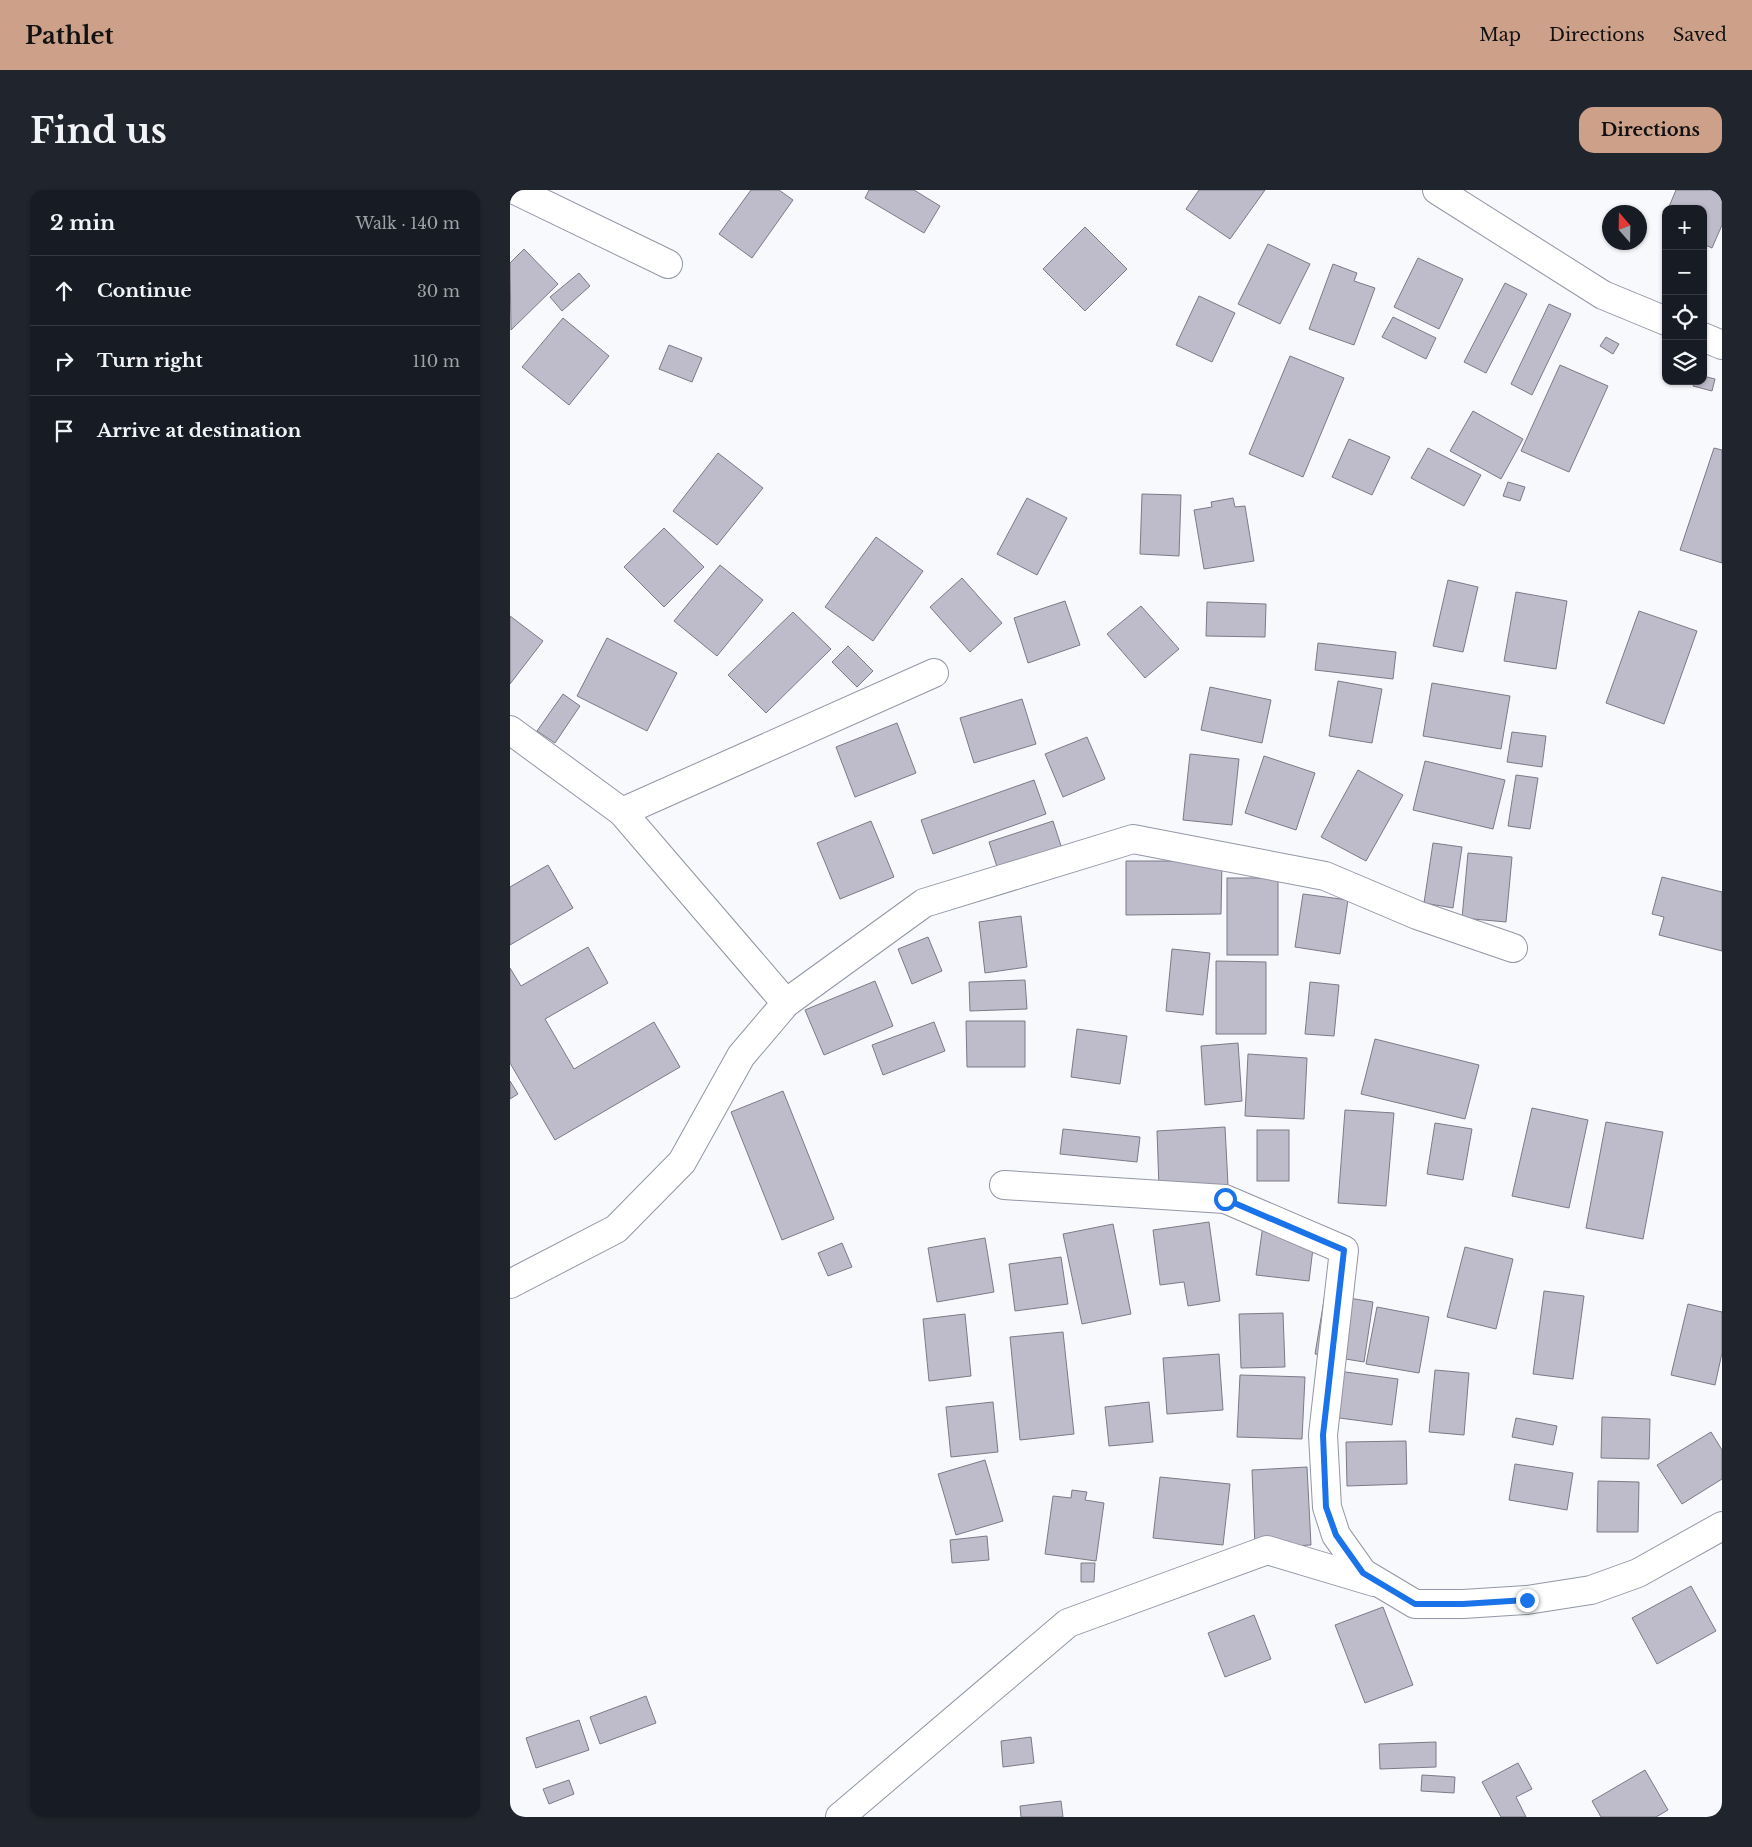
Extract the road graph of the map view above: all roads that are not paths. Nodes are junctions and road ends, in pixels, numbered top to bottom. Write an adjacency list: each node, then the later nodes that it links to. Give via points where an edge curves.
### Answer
1 (515, 190): 3 (street)
2 (1437, 190): 4 (street, via 1603,295)
3 (668, 264)
4 (1662, 319)
5 (1707, 339): 6 (street)
6 (1722, 345)
7 (934, 673): 9 (street)
8 (510, 730): 9 (street)
9 (622, 812): 11 (street)
10 (1513, 948): 11 (street, via 1417,915 1325,876 1133,839 924,903)
11 (786, 1003): 13 (street, via 741,1056 682,1162 616,1229)
12 (1004, 1185): 15 (street, via 1225,1199 1344,1250 1323,1435 1326,1507 1336,1535 1363,1573)
13 (510, 1284)
14 (1722, 1526): 15 (street, via 1638,1572 1591,1590 1527,1600 1415,1604)
15 (1380, 1584): 16 (street, via 1267,1550 1068,1623)
16 (840, 1817)

